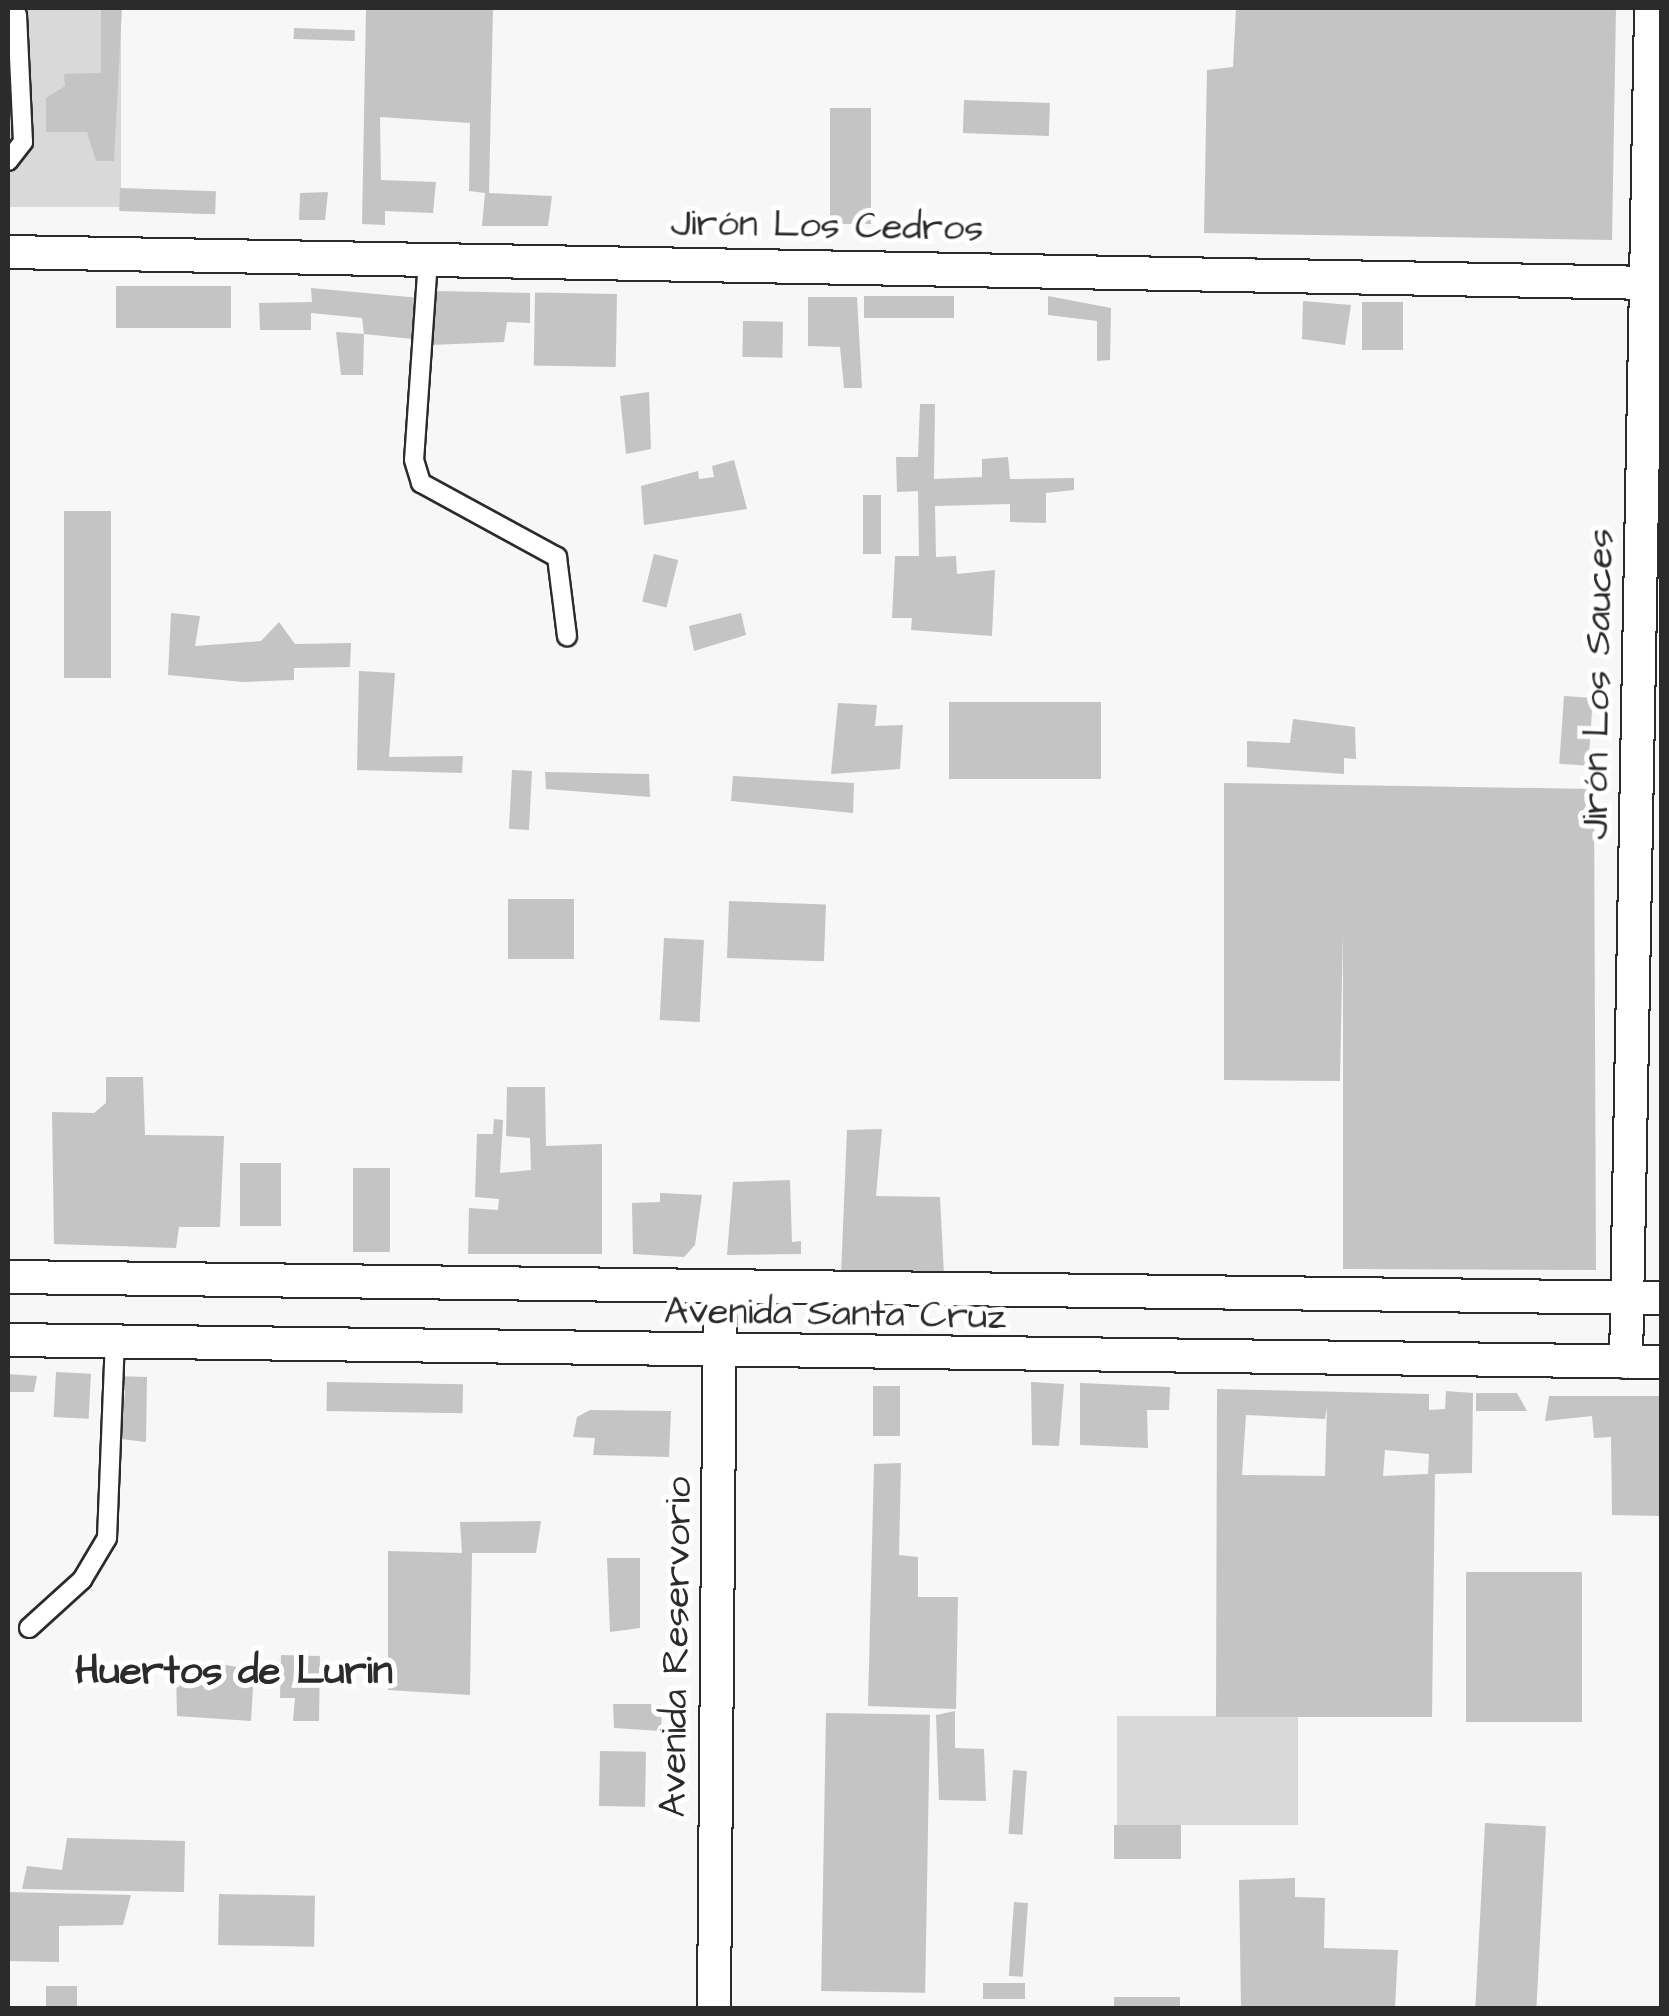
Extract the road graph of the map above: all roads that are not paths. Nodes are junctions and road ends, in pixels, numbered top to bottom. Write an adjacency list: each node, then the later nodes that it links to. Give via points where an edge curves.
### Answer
1 (8, 8): 3 (lane, via 17,15 23,142)
2 (1651, 8): 6 (street, Jirón Los Sauces)
3 (8, 161)
4 (8, 252): 5 (street, Jirón Los Cedros)
5 (428, 260): 6 (street, Jirón Los Cedros); 7 (lane, via 414,460 421,484 558,556)
6 (1646, 283): 10 (street, Jirón Los Sauces)
7 (567, 636)
8 (8, 1277): 9 (street, Avenida Santa Cruz)
9 (720, 1286): 10 (street, Avenida Santa Cruz); 14 (street, Avenida Reservorio)
10 (1628, 1297): 11 (street, Avenida Santa Cruz); 15 (street, Jirón Los Sauces)
11 (1662, 1298)
12 (8, 1340): 13 (street, Avenida Santa Cruz)
13 (115, 1342): 14 (street, Avenida Santa Cruz); 17 (lane, via 107,1538 82,1580)
14 (720, 1355): 15 (street, Avenida Santa Cruz); 18 (street, Avenida Reservorio)
15 (1626, 1362): 16 (street, Avenida Santa Cruz)
16 (1662, 1362)
17 (29, 1628)
18 (714, 2008)

